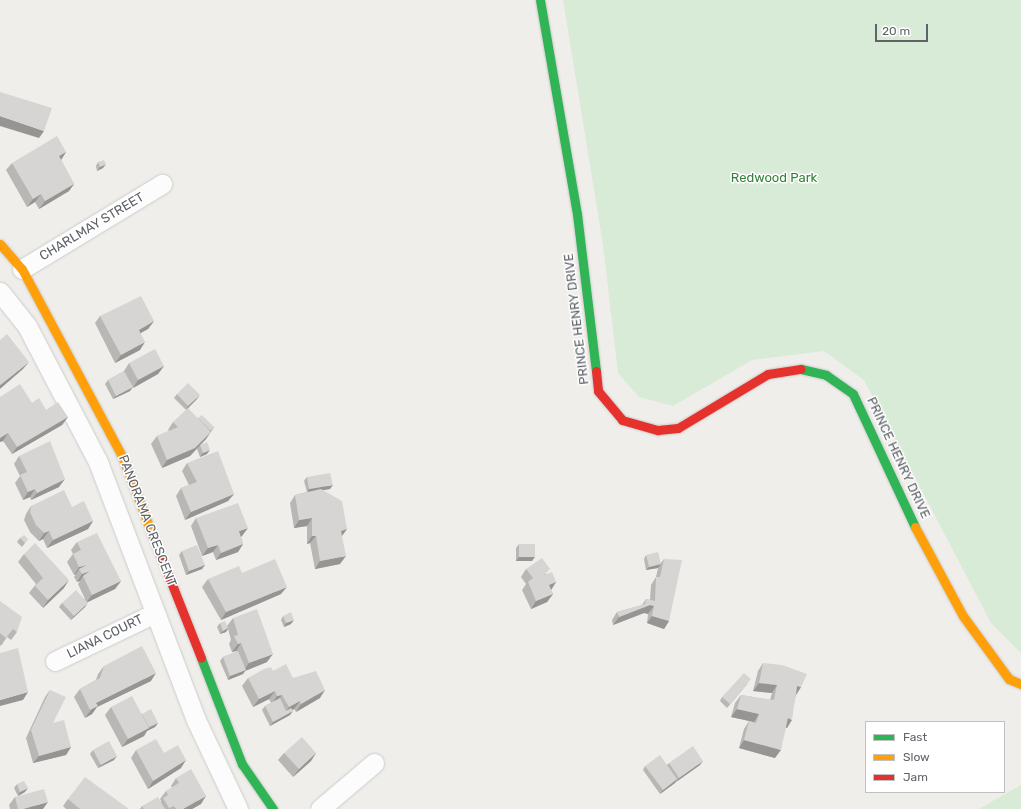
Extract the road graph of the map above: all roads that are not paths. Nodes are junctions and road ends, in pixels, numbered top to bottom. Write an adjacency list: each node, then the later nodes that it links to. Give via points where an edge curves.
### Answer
1 (540, 0): 8 (street, PRINCE HENRY DRIVE, via 577,214 598,390 622,420 658,430 678,428 768,374 797,368 826,375 853,394 916,528 962,616 1008,679)
2 (162, 184): 4 (street, CHARLMAY STREET)
3 (0, 244): 4 (street, PANORAMA CRESCENT)
4 (22, 269): 11 (street, PANORAMA CRESCENT, via 122,456 242,764)
5 (0, 292): 6 (street, PANORAMA CRESCENT, via 27,326 98,462)
6 (155, 613): 7 (street, LIANA COURT); 10 (street, PANORAMA CRESCENT, via 196,720)
7 (55, 661)
8 (1021, 684)
9 (374, 763): 12 (street)
10 (238, 809)
11 (273, 809)
12 (320, 809)

